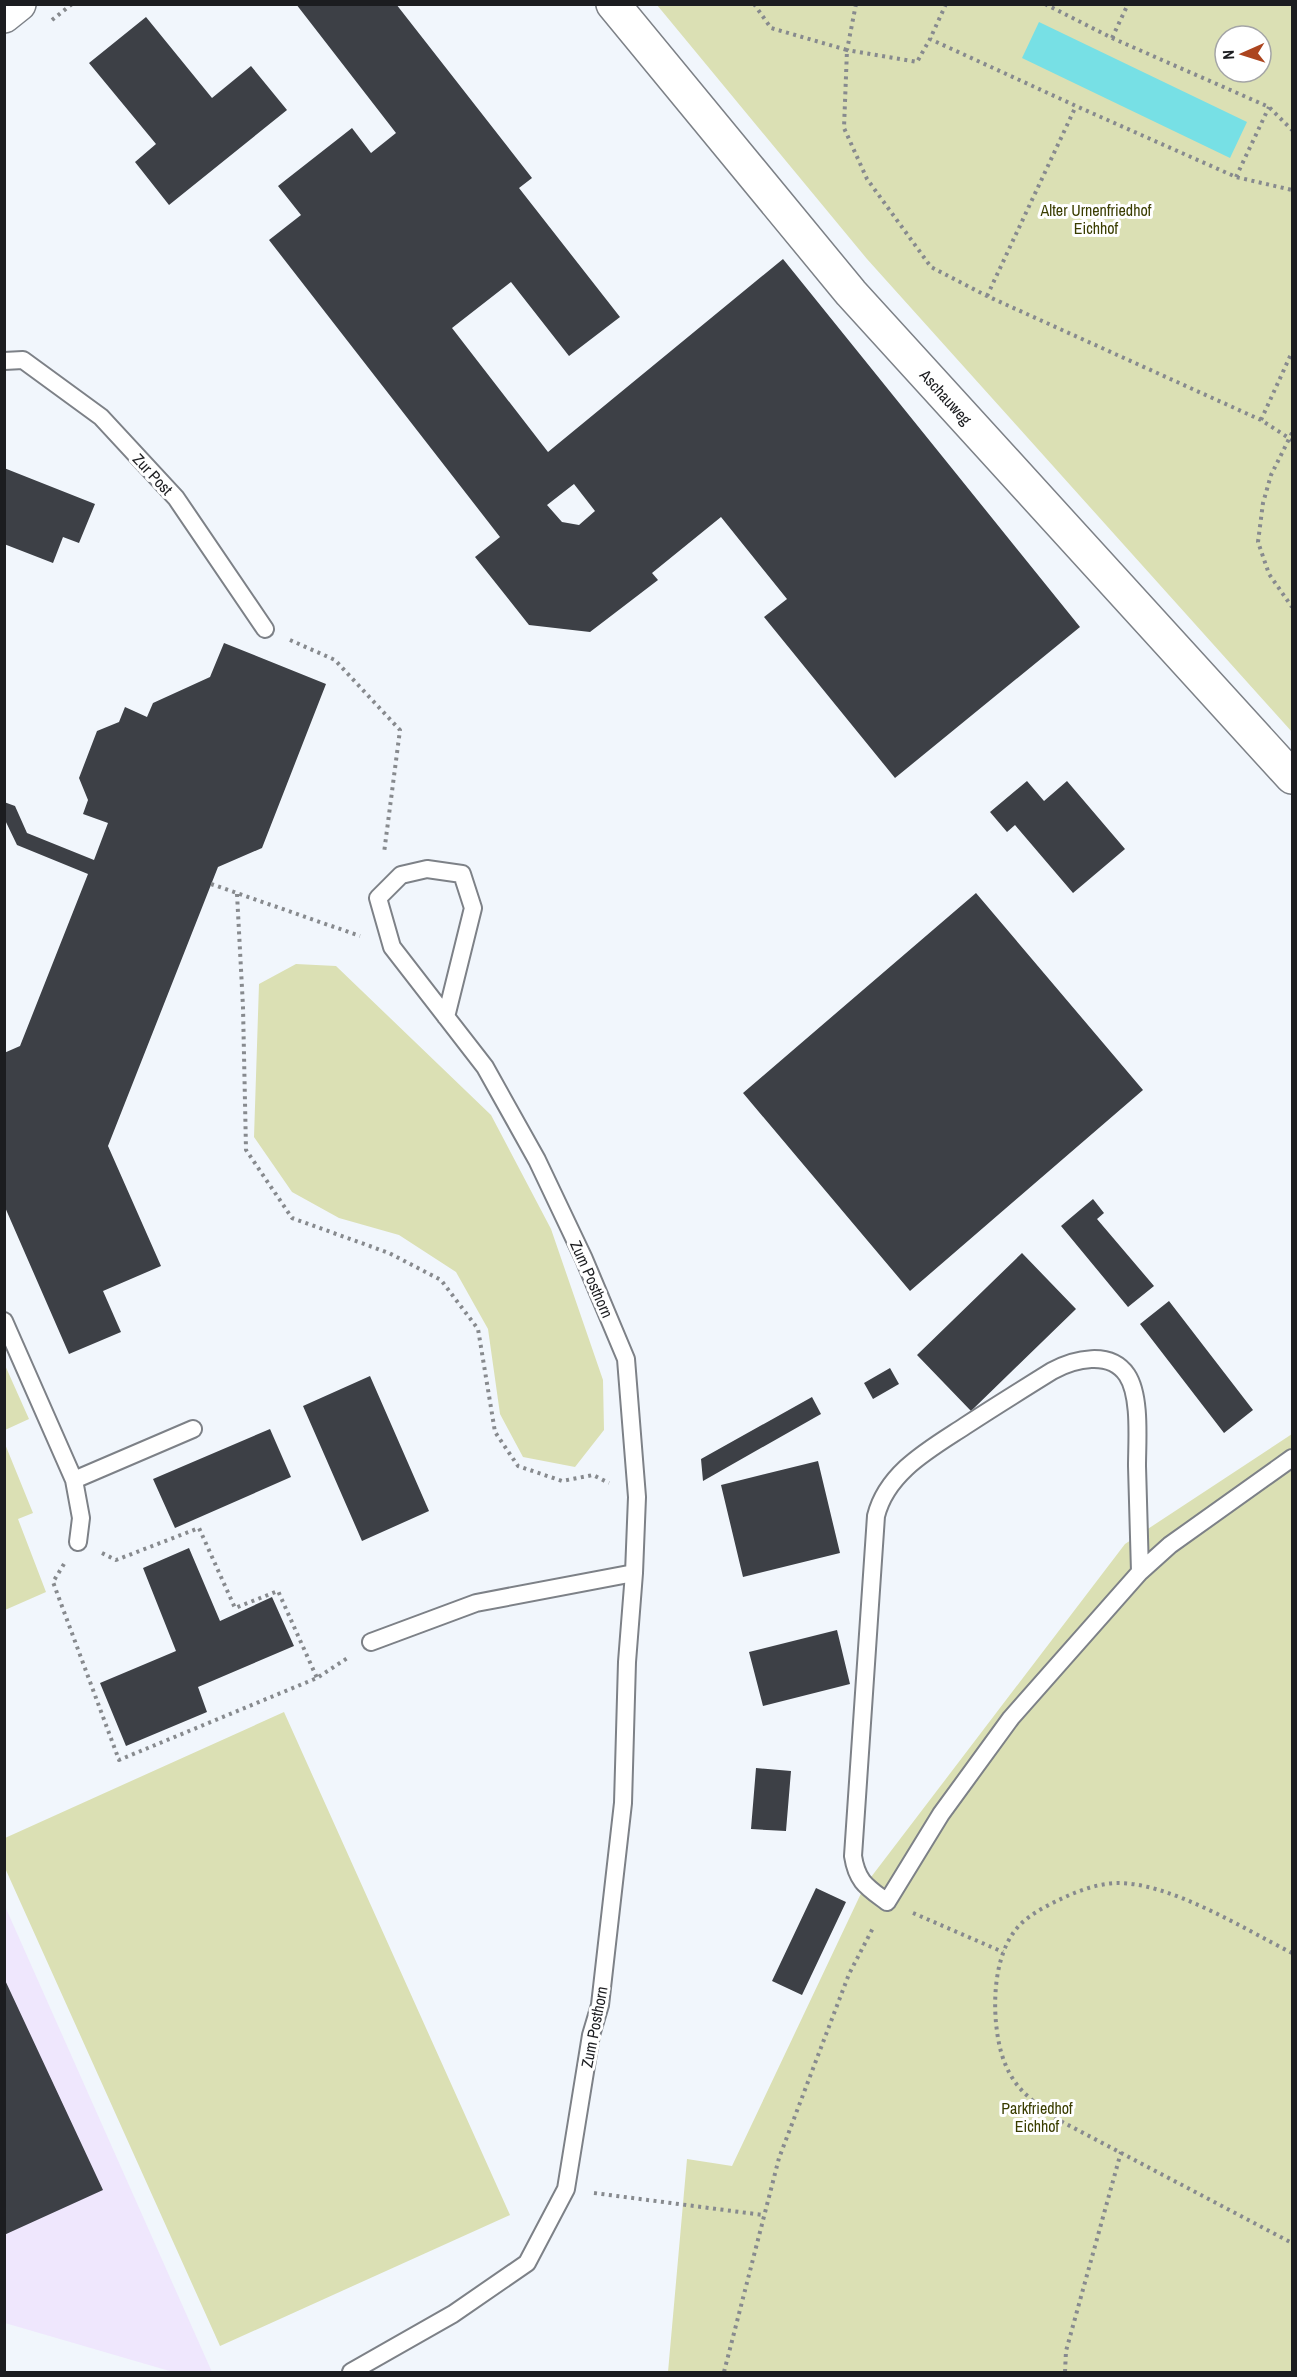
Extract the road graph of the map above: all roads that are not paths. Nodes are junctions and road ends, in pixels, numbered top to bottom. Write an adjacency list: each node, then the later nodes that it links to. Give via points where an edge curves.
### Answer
1 (19, 4): 3 (street)
2 (613, 4): 6 (street, Aschauweg, via 851,293)
3 (4, 16)
4 (4, 361): 5 (lane, Zur Post, via 23,360 101,417 176,498)
5 (265, 629)
6 (1293, 777)
7 (446, 1017): 7 (lane, Zum Posthorn, via 392,946 378,898 401,875 427,869 462,874 473,908); 14 (lane, Zum Posthorn, via 485,1067 537,1160 626,1359 637,1497)
8 (4, 1321): 11 (lane)
9 (193, 1429): 11 (lane)
10 (1293, 1458): 13 (lane, via 1170,1545)
11 (74, 1480): 12 (lane, via 81,1518)
12 (78, 1542)
13 (1140, 1572): 13 (lane, via 1011,1718 941,1814 887,1902 865,1885 856,1873 853,1856 876,1516 890,1486 925,1453 1052,1371 1074,1361 1106,1360 1128,1376 1136,1410)
14 (634, 1574): 15 (lane, via 476,1603); 16 (lane, Zum Posthorn, via 623,1803 600,2005 591,2035 566,2189 527,2263 453,2314)
15 (372, 1642)
16 (351, 2373)

